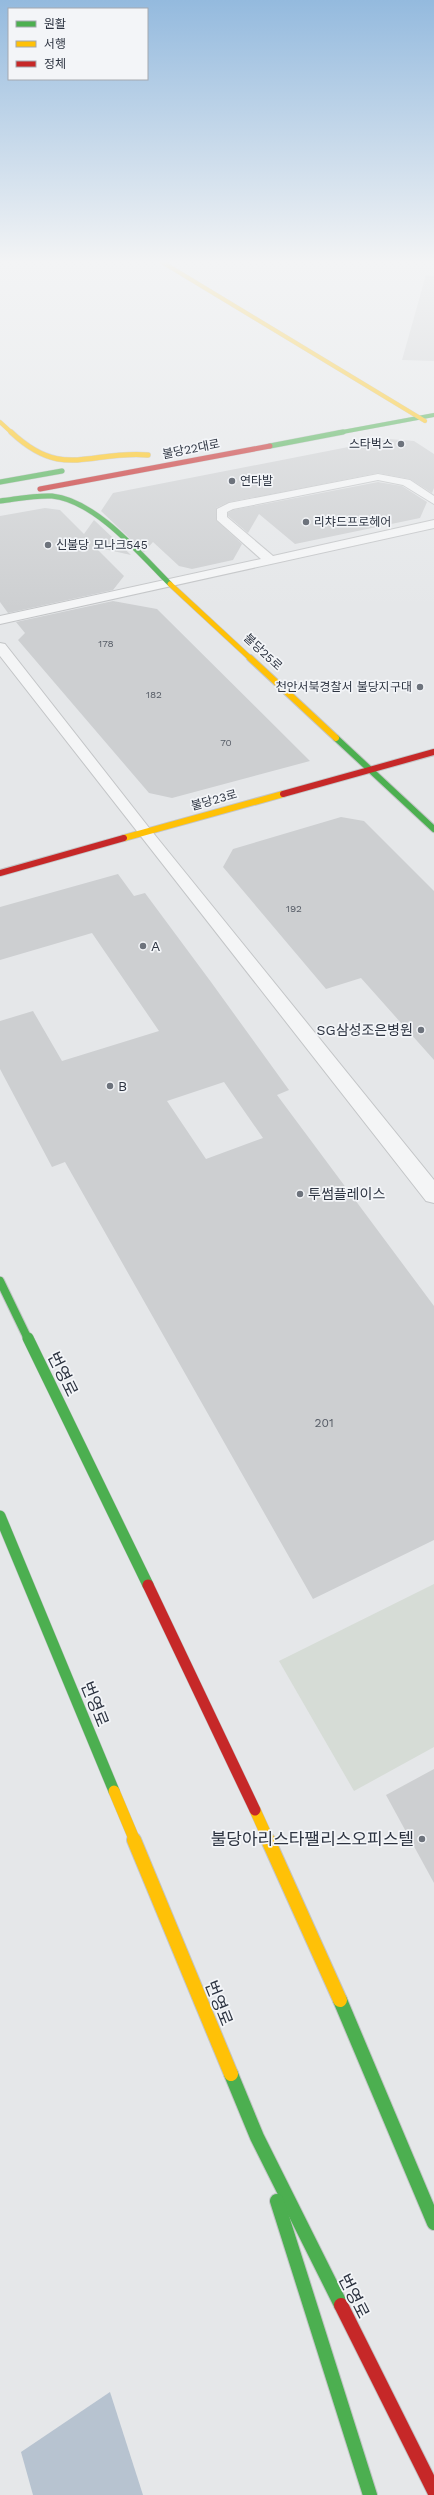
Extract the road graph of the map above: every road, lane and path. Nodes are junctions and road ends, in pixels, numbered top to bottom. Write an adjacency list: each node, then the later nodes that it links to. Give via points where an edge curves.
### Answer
1 (350, 375): 3 (street)
2 (419, 405): 3 (street)
3 (404, 408): 4 (street); 6 (street)
4 (388, 411)
5 (434, 415): 6 (street, 불당22대로)
6 (420, 418): 8 (street); 10 (street, 불당22대로)
7 (0, 422): 9 (street)
8 (434, 426)
9 (31, 449): 11 (street, via 31,463 25,470); 12 (street, 불당22대로, via 51,458 68,461 128,453 152,454)
10 (165, 466): 13 (street, via 152,473 111,482); 15 (street, 불당22대로)
11 (0, 477)
12 (0, 482)
13 (98, 488)
14 (90, 496): 18 (street)
15 (0, 497)
16 (0, 501): 18 (street, 불당25로, via 53,496 74,501)
17 (434, 501): 20 (street, via 406,482 378,477 229,506 221,511 221,518)
18 (91, 510): 21 (street, 불당25로)
19 (434, 524): 20 (street)
20 (270, 560): 21 (street)
21 (170, 581): 22 (street); 25 (street, 불당25로)
22 (0, 620)
23 (0, 647): 27 (street)
24 (434, 752): 25 (street, 불당23로)
25 (370, 769): 26 (street, 불당25로); 27 (street, 불당23로)
26 (434, 829)
27 (144, 832): 28 (street, 불당23로); 29 (street)
28 (0, 873)
29 (434, 1195)
30 (0, 1281): 32 (street, 번영로, via 235,1765)
31 (0, 1516): 34 (street, 번영로)
32 (372, 2073): 33 (street); 35 (street, 번영로)
33 (407, 2134)
34 (257, 2137): 36 (street, 번영로); 37 (street)
35 (434, 2222)
36 (434, 2491)
37 (370, 2495)

